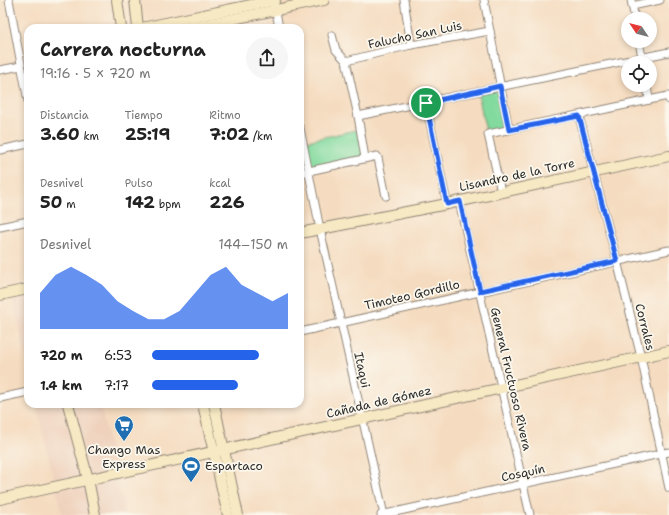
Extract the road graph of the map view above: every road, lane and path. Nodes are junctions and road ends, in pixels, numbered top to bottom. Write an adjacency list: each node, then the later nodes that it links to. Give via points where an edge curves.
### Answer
1 (9, 0): 22 (street)
2 (117, 0): 11 (street)
3 (135, 0): 12 (street)
4 (324, 0): 8 (street)
5 (404, 0): 17 (street)
6 (484, 0): 15 (street)
7 (660, 0): 9 (street)
8 (275, 3): 10 (street); 14 (street)
9 (632, 3)
10 (234, 9): 13 (street)
11 (120, 24)
12 (138, 24)
13 (198, 24)
14 (278, 24)
15 (490, 31): 17 (street, Falucho San Luis); 25 (street)
16 (332, 35): 20 (street, via 336,50)
17 (411, 45): 20 (street, Falucho San Luis)
18 (669, 52): 19 (street)
19 (656, 56)
20 (346, 61): 30 (street)
21 (621, 64): 25 (street)
22 (21, 66): 23 (street); 24 (street)
23 (0, 70)
24 (24, 81)
25 (500, 86): 29 (street); 32 (street)
26 (648, 92): 28 (street)
27 (669, 98): 28 (street)
28 (650, 100): 31 (street)
29 (426, 103): 30 (street); 44 (street)
30 (358, 116): 37 (street)
31 (579, 116): 32 (street); 40 (street, Corrales)
32 (509, 130): 41 (street, via 488,134)
33 (24, 145): 35 (street)
34 (304, 147): 38 (street, Itaqui)
35 (0, 150)
36 (669, 156): 40 (street, Lisandro de la Torre)
37 (365, 158): 38 (street); 42 (street, via 377,156)
38 (309, 171): 39 (street); 47 (street, Itaqui)
39 (304, 172)
40 (593, 172): 41 (street, Lisandro de la Torre); 50 (street, Corrales)
41 (501, 192): 43 (street, Lisandro de la Torre)
42 (386, 196)
43 (460, 201): 44 (street, Lisandro de la Torre); 52 (street, General Fructuoso Rivera)
44 (447, 204): 47 (street, Lisandro de la Torre)
45 (24, 222): 46 (street)
46 (0, 227)
47 (320, 229): 48 (street, Lisandro de la Torre); 54 (street, Itaqui)
48 (304, 232)
49 (669, 250): 50 (street, Timoteo Gordillo)
50 (617, 261): 52 (street, Timoteo Gordillo); 57 (street, Corrales)
51 (24, 290): 53 (street)
52 (480, 291): 54 (street, Timoteo Gordillo); 58 (street, General Fructuoso Rivera)
53 (0, 295)
54 (341, 322): 55 (street, Timoteo Gordillo); 64 (street, Itaqui)
55 (304, 331)
56 (669, 350): 57 (street, Cañada de Gómez)
57 (640, 357): 58 (street, Cañada de Gómez); 67 (street, Corrales)
58 (502, 387): 64 (street, Cañada de Gómez); 69 (street, General Fructuoso Rivera)
59 (24, 393): 60 (street)
60 (0, 398)
61 (69, 408): 68 (street)
62 (204, 408): 66 (street)
63 (215, 408): 65 (street)
64 (362, 419): 65 (street, Cañada de Gómez); 75 (street, Itaqui)
65 (224, 450): 66 (street, Cañada de Gómez); 74 (street)
66 (214, 452): 68 (street, Cañada de Gómez); 73 (street)
67 (665, 453): 69 (street, Cosquín); 70 (street, Corrales)
68 (88, 479): 71 (street, Cañada de Gómez); 72 (street)
69 (523, 484): 75 (street, Cosquín); 76 (street, General Fructuoso Rivera)
70 (669, 488)
71 (0, 499)
72 (95, 515)
73 (228, 515)
74 (238, 515)
75 (383, 515)
76 (530, 515)

